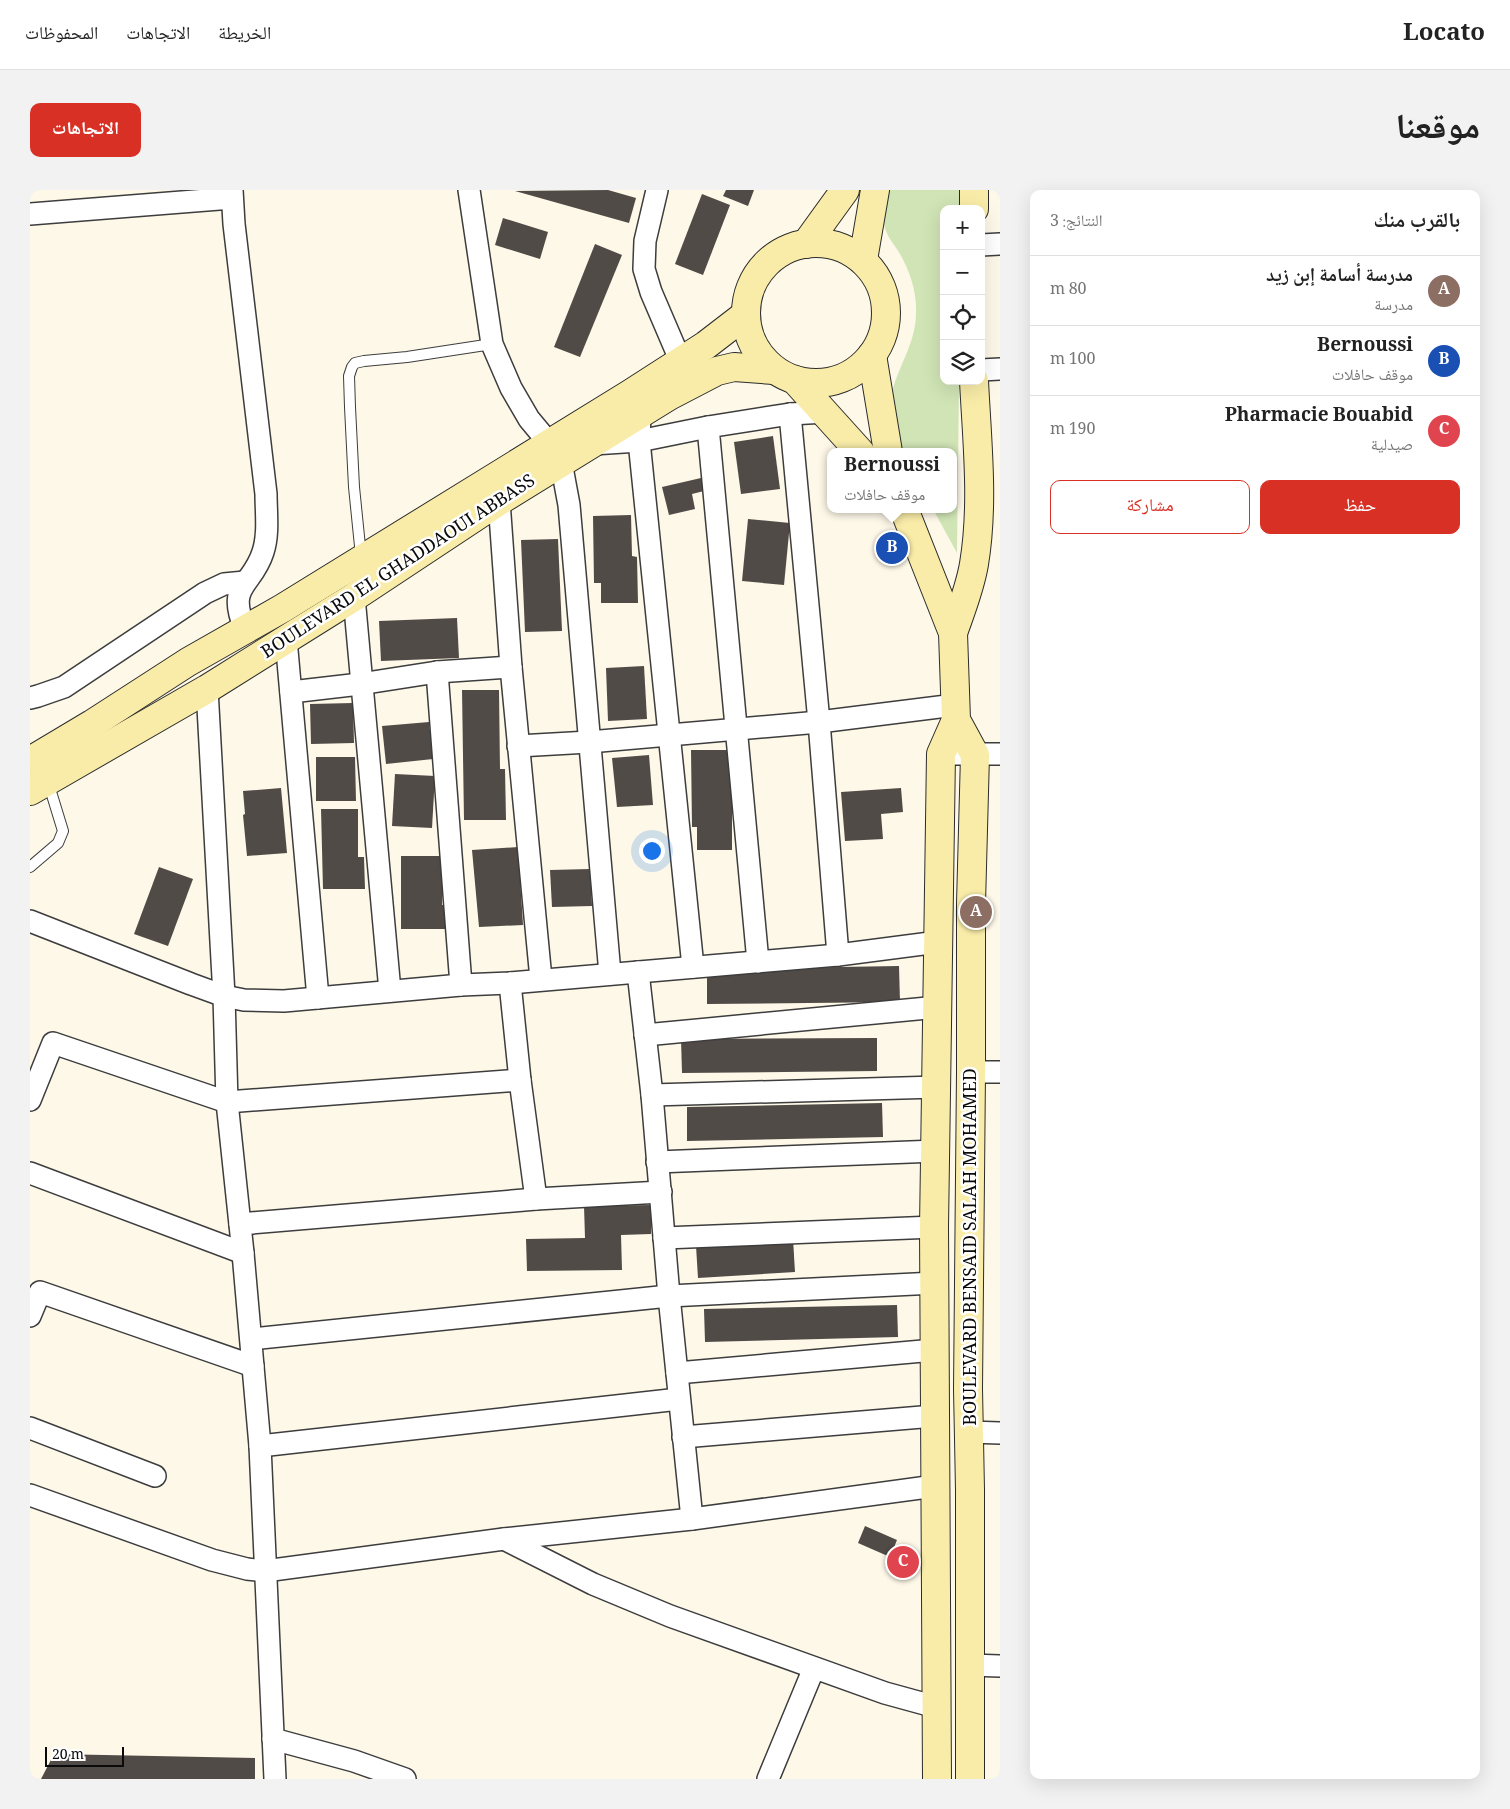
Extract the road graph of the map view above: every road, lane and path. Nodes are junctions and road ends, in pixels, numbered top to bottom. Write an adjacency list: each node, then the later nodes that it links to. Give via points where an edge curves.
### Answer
1 (470, 190): 14 (street)
2 (657, 190): 16 (street, via 646,241 644,269)
3 (845, 190): 9 (street)
4 (874, 190): 12 (street)
5 (974, 190): 7 (street)
6 (232, 194): 8 (street); 33 (street, via 266,494 264,551)
7 (974, 205)
8 (30, 214)
9 (806, 244): 12 (street, via 838,247); 13 (street, via 784,251 770,260 748,294)
10 (985, 244): 11 (street)
11 (1000, 244)
12 (863, 260): 15 (street, via 881,284 888,316 885,333)
13 (745, 314): 16 (street, BOULEVARD EL GHADDAOUI ABBASS); 19 (street, via 748,334 756,352 764,362)
14 (492, 344): 29 (street, via 529,419); 32 (lane, via 364,361 352,367 349,376 350,407)
15 (872, 355): 19 (street, via 858,369 834,380 821,382); 28 (street)
16 (681, 362): 29 (street, BOULEVARD EL GHADDAOUI ABBASS)
17 (1000, 369): 18 (street)
18 (985, 370)
19 (785, 375): 21 (street); 22 (street, BOULEVARD EL GHADDAOUI ABBASS, via 734,367 718,371)
20 (974, 385): 36 (street, via 979,506 977,537 970,583)
21 (826, 412): 23 (street); 27 (street)
22 (640, 414): 25 (street); 26 (street, BOULEVARD EL GHADDAOUI ABBASS)
23 (790, 414): 24 (street); 45 (street)
24 (708, 427): 25 (street); 46 (street)
25 (639, 441): 26 (street); 47 (street)
26 (589, 445): 29 (street, BOULEVARD EL GHADDAOUI ABBASS)
27 (857, 448)
28 (887, 448)
29 (555, 452): 30 (street, BOULEVARD EL GHADDAOUI ABBASS); 32 (street, BOULEVARD EL GHADDAOUI ABBASS); 48 (street, via 569,505)
30 (499, 500): 34 (street, BOULEVARD EL GHADDAOUI ABBASS); 38 (street)
31 (906, 513): 36 (street, BOULEVARD BENSAID SALAH MOHAMED)
32 (361, 560): 35 (street, BOULEVARD EL GHADDAOUI ABBASS)
33 (245, 582): 35 (street, via 238,598 239,615); 43 (street, via 224,584 205,593 64,687)
34 (354, 596): 37 (street, BOULEVARD EL GHADDAOUI ABBASS); 40 (street)
35 (245, 629): 52 (street, BOULEVARD EL GHADDAOUI ABBASS, via 92,724)
36 (953, 633): 44 (street, BOULEVARD BENSAID SALAH MOHAMED)
37 (286, 639): 41 (street, BOULEVARD EL GHADDAOUI ABBASS); 42 (street)
38 (511, 667): 39 (street); 49 (street)
39 (437, 672): 40 (street); 63 (street)
40 (360, 684): 42 (street); 64 (street)
41 (207, 689): 52 (street, BOULEVARD EL GHADDAOUI ABBASS); 65 (street)
42 (290, 692): 66 (street)
43 (30, 698)
44 (956, 713): 45 (street); 50 (street, BOULEVARD BENSAID SALAH MOHAMED); 51 (street, BOULEVARD BENSAID SALAH MOHAMED)
45 (819, 722): 46 (street); 56 (street)
46 (737, 728): 47 (street); 57 (street)
47 (669, 734): 48 (street); 58 (street)
48 (589, 742): 49 (street); 60 (street)
49 (518, 746): 61 (street)
50 (941, 754): 51 (street); 55 (street, BOULEVARD BENSAID SALAH MOHAMED)
51 (987, 754): 69 (street, BOULEVARD BENSAID SALAH MOHAMED, via 971,904)
52 (36, 777): 53 (lane, via 63,831 58,843)
53 (30, 867)
54 (30, 921): 65 (street)
55 (938, 942): 56 (street); 67 (street, BOULEVARD BENSAID SALAH MOHAMED)
56 (838, 955): 57 (street)
57 (758, 962): 58 (street)
58 (693, 967): 59 (street)
59 (638, 972): 60 (street); 68 (street)
60 (610, 974): 61 (street)
61 (541, 979): 62 (street)
62 (510, 982): 63 (street); 71 (street)
63 (461, 985): 64 (street)
64 (390, 991): 66 (street)
65 (224, 996): 66 (street, via 265,1002); 75 (street)
66 (318, 998)
67 (938, 1007): 68 (street); 72 (street, BOULEVARD BENSAID SALAH MOHAMED)
68 (645, 1035): 73 (street)
69 (971, 1072): 70 (street); 95 (street, BOULEVARD BENSAID SALAH MOHAMED)
70 (1000, 1072)
71 (520, 1080): 75 (street); 80 (street)
72 (937, 1087): 73 (street); 76 (street, BOULEVARD BENSAID SALAH MOHAMED)
73 (652, 1095): 77 (street)
74 (30, 1100): 75 (street, via 53,1043)
75 (227, 1102): 81 (street)
76 (936, 1151): 77 (street); 82 (street, BOULEVARD BENSAID SALAH MOHAMED)
77 (657, 1162): 79 (street)
78 (30, 1173): 84 (street)
79 (660, 1192): 80 (street); 83 (street)
80 (536, 1199): 81 (street)
81 (240, 1224): 84 (street)
82 (934, 1227): 83 (street); 85 (street, BOULEVARD BENSAID SALAH MOHAMED)
83 (664, 1238): 86 (street)
84 (243, 1253): 88 (street)
85 (935, 1283): 86 (street); 89 (street, BOULEVARD BENSAID SALAH MOHAMED)
86 (668, 1296): 88 (street); 91 (street)
87 (30, 1316): 90 (street, via 40,1292)
88 (251, 1339): 90 (street)
89 (934, 1350): 91 (street); 93 (street, BOULEVARD BENSAID SALAH MOHAMED)
90 (254, 1366): 98 (street)
91 (676, 1373): 92 (street)
92 (679, 1399): 97 (street); 98 (street)
93 (934, 1416): 97 (street); 100 (street, BOULEVARD BENSAID SALAH MOHAMED)
94 (30, 1428): 99 (street)
95 (969, 1432): 96 (street); 105 (street, BOULEVARD BENSAID SALAH MOHAMED)
96 (1000, 1433)
97 (683, 1438): 102 (street)
98 (260, 1446): 104 (street)
99 (155, 1476)
100 (935, 1486): 102 (street); 108 (street, BOULEVARD BENSAID SALAH MOHAMED)
101 (30, 1496): 104 (street, via 212,1560)
102 (692, 1519): 103 (street)
103 (504, 1539): 104 (street); 107 (street, via 593,1584 670,1616)
104 (265, 1571): 109 (street)
105 (970, 1665): 106 (street); 114 (street, BOULEVARD BENSAID SALAH MOHAMED)
106 (1000, 1666)
107 (814, 1668): 108 (street); 112 (street)
108 (936, 1707): 113 (street, BOULEVARD BENSAID SALAH MOHAMED)
109 (273, 1739): 110 (street); 111 (street)
110 (274, 1779)
111 (405, 1779)
112 (768, 1779)
113 (937, 1779)
114 (971, 1779)

